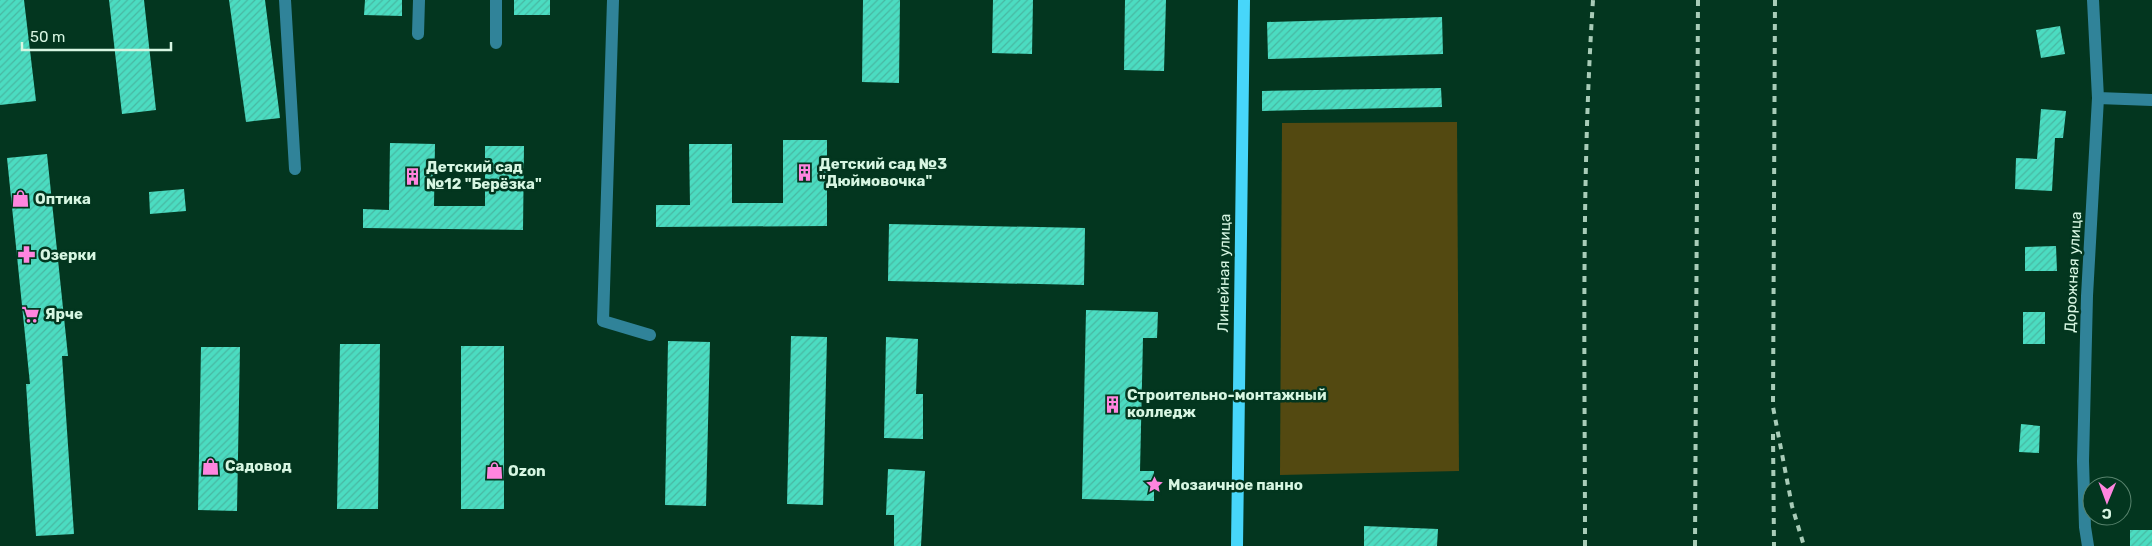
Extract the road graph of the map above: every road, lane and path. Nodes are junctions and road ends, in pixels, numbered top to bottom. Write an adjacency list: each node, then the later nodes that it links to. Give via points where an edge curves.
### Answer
1 (285, 0): 11 (street)
2 (419, 0): 7 (street)
3 (496, 0): 8 (street)
4 (614, 0): 12 (street, via 603,322)
5 (1244, 0): 13 (main road, Линейная улица)
6 (2093, 0): 9 (street, Дорожная улица)
7 (418, 34)
8 (496, 43)
9 (2098, 98): 10 (street); 14 (street, Дорожная улица, via 2086,316 2083,461)
10 (2152, 100)
11 (295, 169)
12 (650, 335)
13 (1237, 546)
14 (2088, 546)

